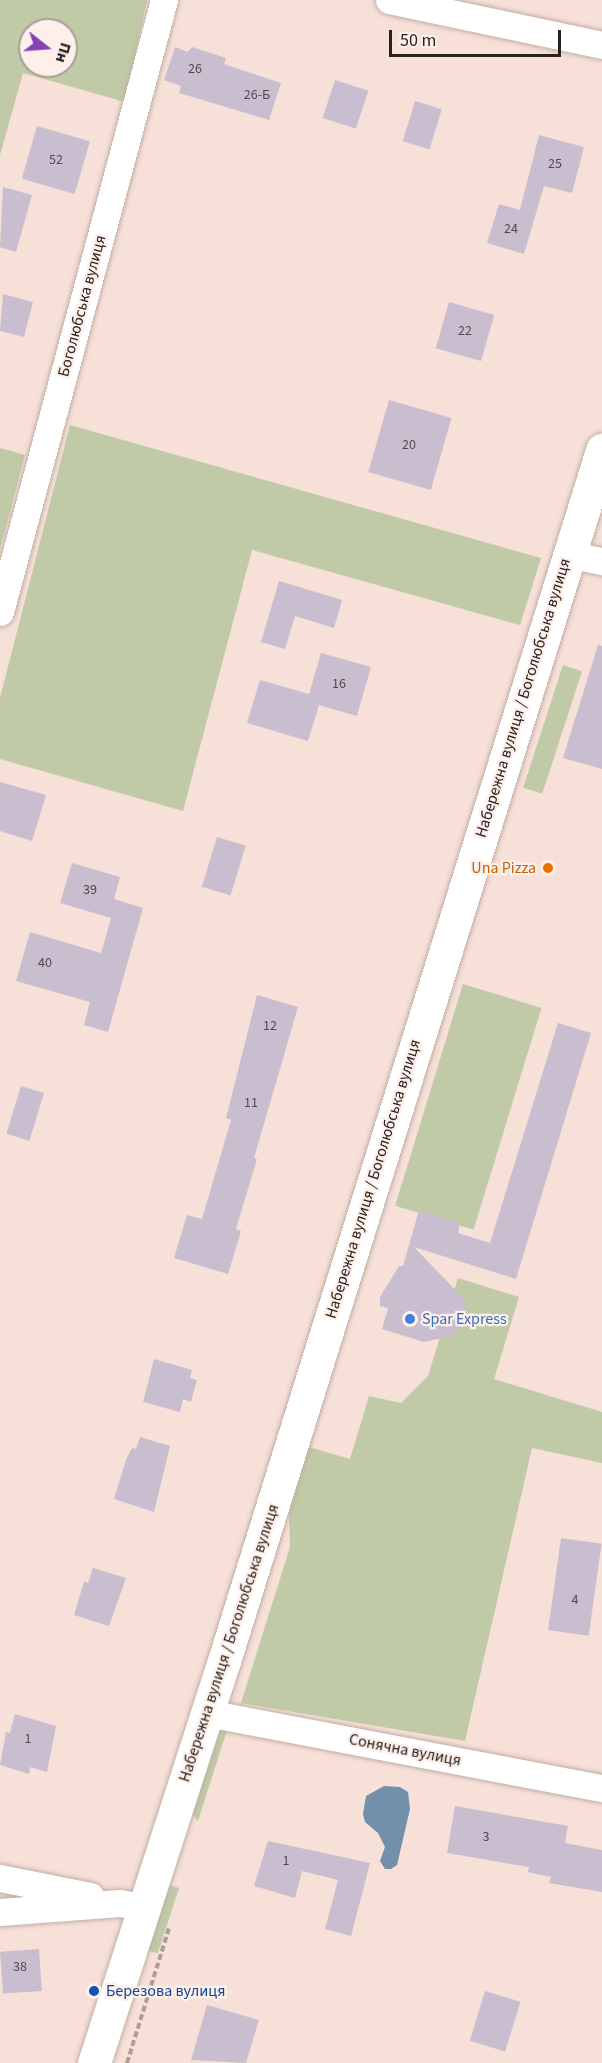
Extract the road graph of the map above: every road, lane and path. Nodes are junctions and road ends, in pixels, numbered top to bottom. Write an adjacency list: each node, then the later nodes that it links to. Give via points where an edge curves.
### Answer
1 (164, 0): 7 (street, Боголюбська вулиця)
2 (389, 0): 3 (street)
3 (602, 45)
4 (602, 450): 5 (street, Набережна вулиця / Боголюбська вулиця)
5 (568, 554): 6 (street); 8 (street, Набережна вулиця / Боголюбська вулиця)
6 (602, 561)
7 (0, 612)
8 (207, 1713): 9 (street, Сонячна вулиця); 11 (street, Набережна вулиця / Боголюбська вулиця)
9 (602, 1788)
10 (0, 1878): 11 (street)
11 (145, 1910): 12 (street); 13 (street, Набережна вулиця / Боголюбська вулиця); 14 (path)
12 (0, 1912)
13 (94, 2063)
14 (127, 2063)

